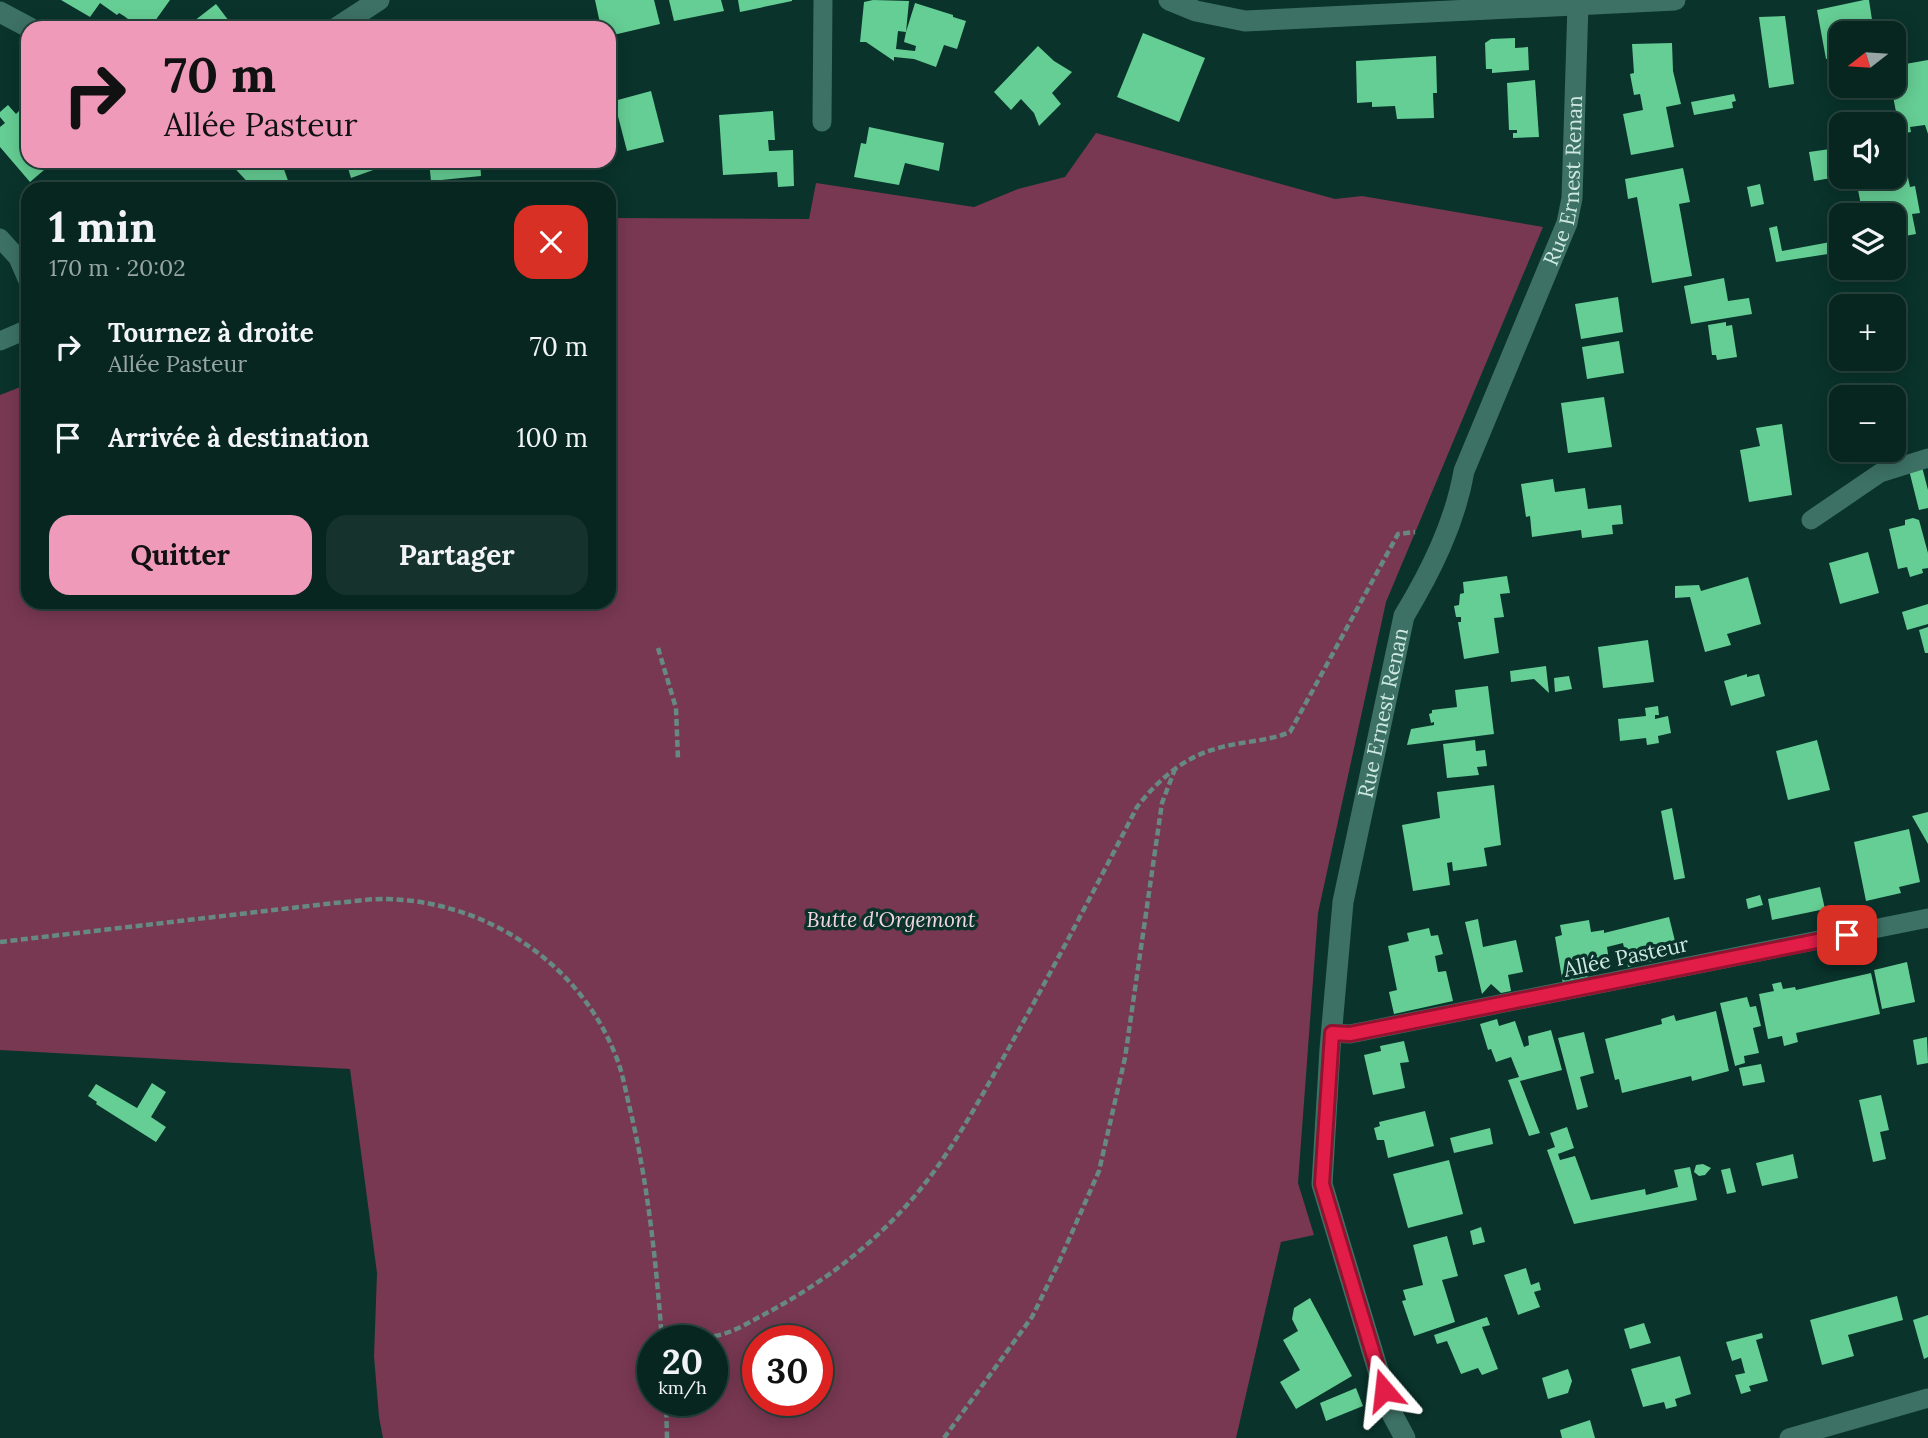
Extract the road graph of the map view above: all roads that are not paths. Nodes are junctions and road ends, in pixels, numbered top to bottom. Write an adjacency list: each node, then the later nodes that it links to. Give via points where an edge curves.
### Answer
1 (379, 0): 7 (street)
2 (823, 0): 9 (lane)
3 (1169, 0): 5 (street, via 1245,21)
4 (1675, 0): 5 (street)
5 (1578, 4): 17 (street, Rue Ernest Renan, via 1572,198 1567,223 1464,471 1450,523 1404,616 1343,902)
6 (0, 12): 8 (street)
7 (348, 21)
8 (21, 23)
9 (822, 122)
10 (0, 238): 11 (lane)
11 (21, 265)
12 (21, 332): 13 (lane)
13 (0, 341)
14 (1928, 458): 15 (lane, via 1880,473)
15 (1811, 520)
16 (1928, 918): 17 (lane, Allée Pasteur, via 1495,1007 1350,1034)
17 (1332, 1033): 19 (street, Rue Ernest Renan, via 1322,1184 1391,1412)
18 (1928, 1398): 20 (lane)
19 (1405, 1438)
20 (1788, 1438)

